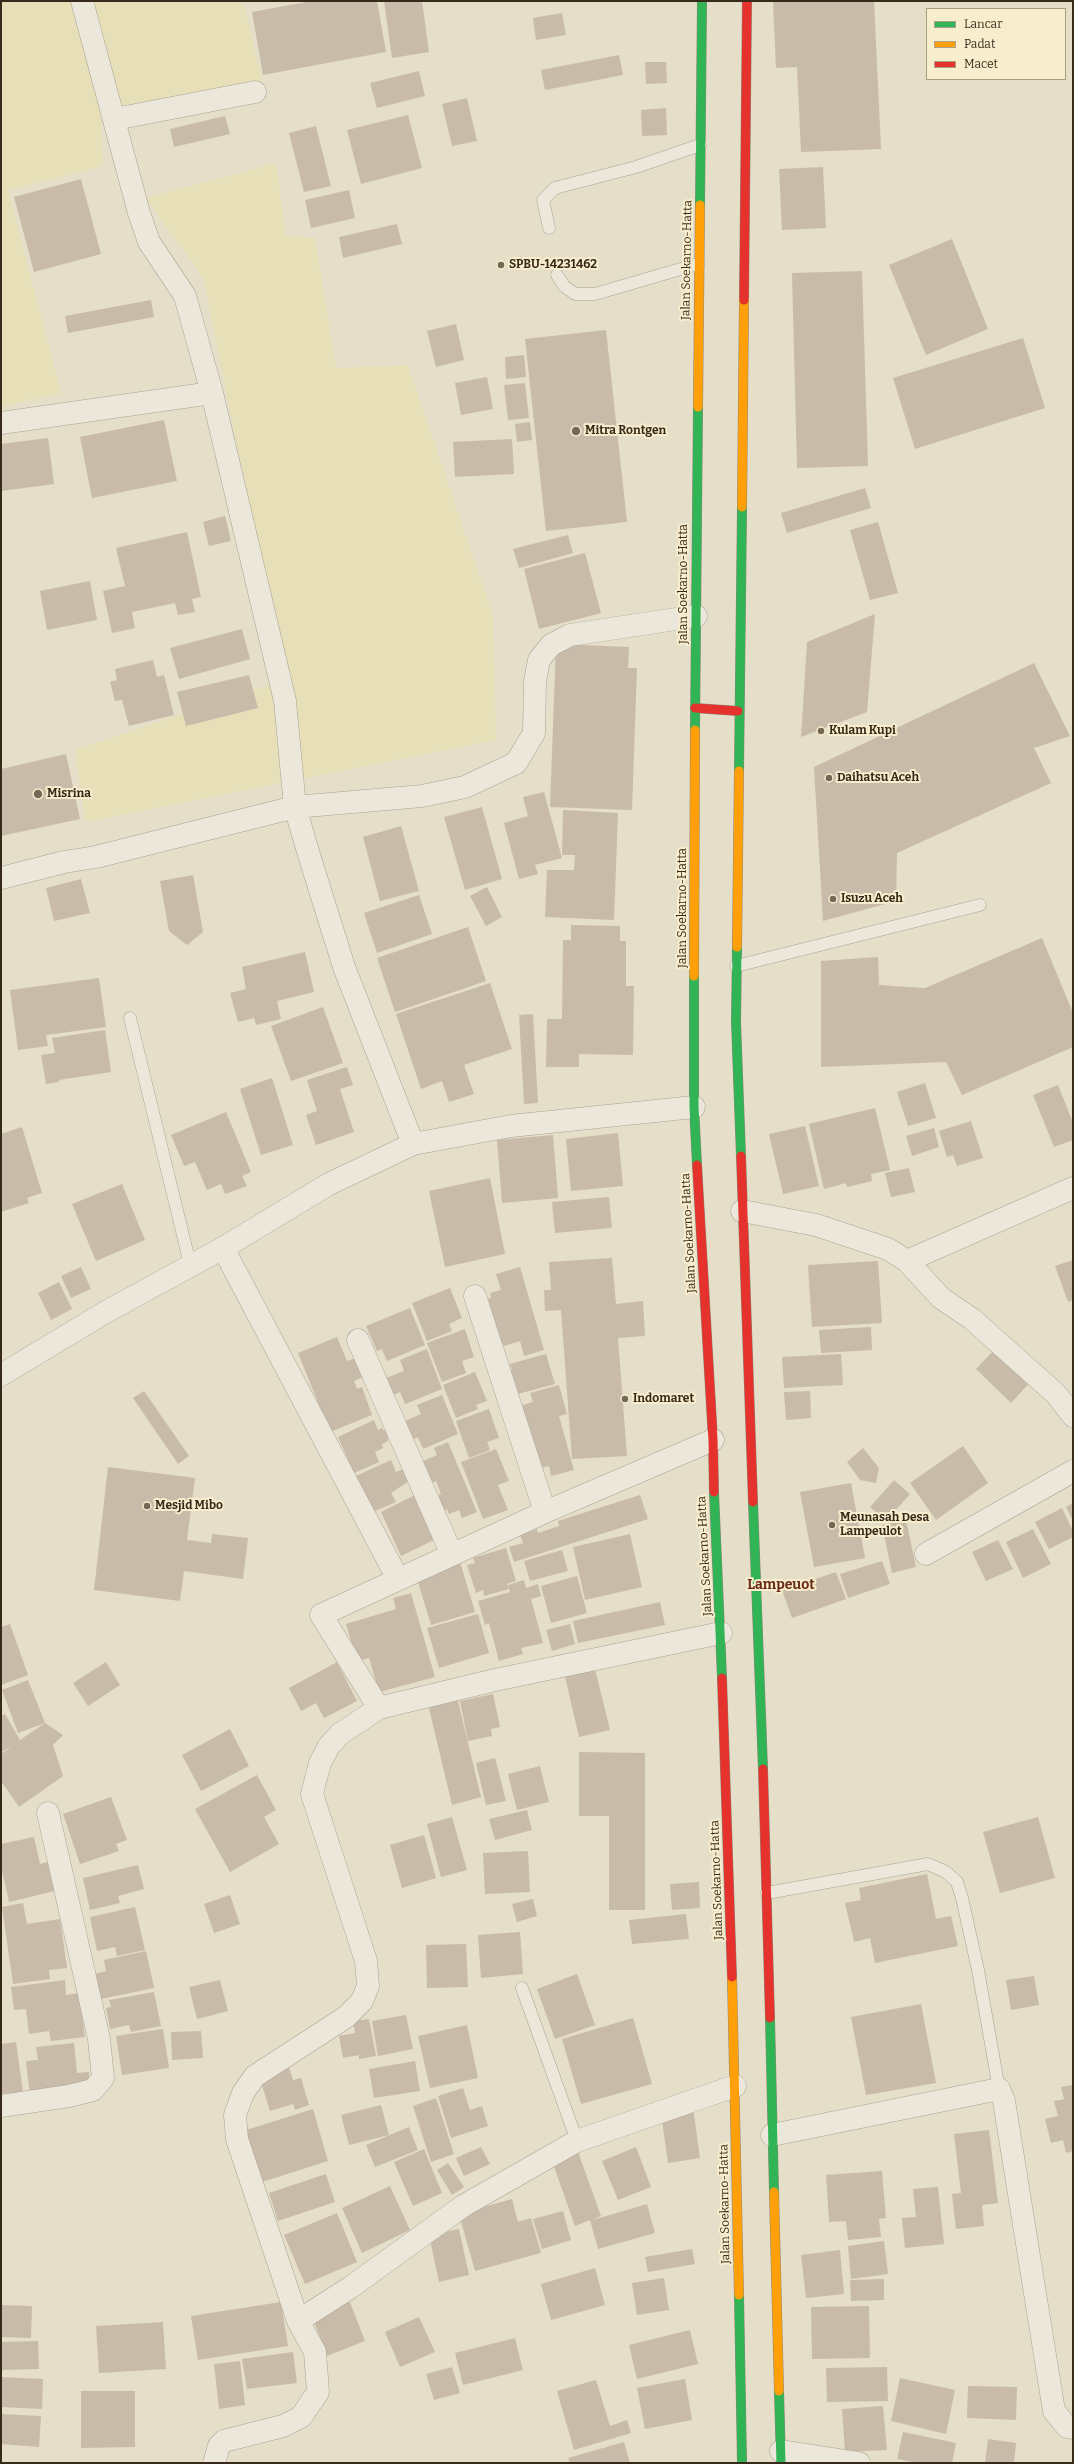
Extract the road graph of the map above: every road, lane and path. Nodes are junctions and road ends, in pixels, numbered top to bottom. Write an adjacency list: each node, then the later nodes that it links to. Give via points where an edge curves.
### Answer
1 (82, 1): 5 (street)
2 (702, 1): 6 (highway, Jalan Soekarno-Hatta)
3 (748, 1): 14 (highway)
4 (255, 92): 5 (street)
5 (115, 119): 10 (street, via 149,242 185,296)
6 (700, 145): 7 (lane, via 636,167 555,188 543,200); 8 (highway, Jalan Soekarno-Hatta)
7 (549, 228)
8 (698, 264): 9 (lane, via 595,294 575,294 564,286); 12 (highway, Jalan Soekarno-Hatta)
9 (557, 276)
10 (212, 393): 11 (street); 15 (street, via 285,701)
11 (1, 423)
12 (696, 616): 13 (highway, Jalan Soekarno-Hatta); 15 (street, via 570,635 551,645 540,660 535,681 534,733 516,763 499,772 448,792)
13 (695, 708): 14 (highway); 20 (highway, Jalan Soekarno-Hatta)
14 (738, 711): 18 (highway)
15 (295, 807): 16 (street); 21 (street, via 344,967)
16 (1, 878)
17 (980, 905): 18 (lane)
18 (736, 966): 23 (highway)
19 (130, 1018): 26 (lane)
20 (694, 1107): 21 (street, via 511,1126); 31 (highway, Jalan Soekarno-Hatta)
21 (413, 1144): 24 (street, via 329,1184)
22 (1073, 1188): 25 (street)
23 (742, 1211): 25 (street, via 816,1225 888,1249); 40 (highway)
24 (223, 1248): 26 (street); 36 (street)
25 (907, 1261): 30 (street, via 941,1298 972,1319 1056,1394)
26 (190, 1264): 29 (street)
27 (475, 1296): 33 (street)
28 (358, 1340): 35 (street)
29 (1, 1375)
30 (1073, 1416)
31 (713, 1440): 33 (street); 37 (highway, Jalan Soekarno-Hatta, via 714,1533)
32 (1073, 1470): 34 (street)
33 (545, 1512): 35 (street)
34 (926, 1554)
35 (452, 1555): 36 (street)
36 (398, 1579): 38 (street, via 321,1615)
37 (721, 1633): 38 (street, via 496,1680); 42 (highway, Jalan Soekarno-Hatta)
38 (379, 1708): 47 (street, via 340,1734 329,1746 320,1763 312,1794 366,1961 368,1986 362,2001 346,2017 255,2076 234,2115 236,2139)
39 (48, 1813): 44 (street, via 99,2039 103,2078 93,2090)
40 (767, 1893): 43 (lane, via 928,1864 946,1872 957,1882 962,1898 978,1970); 45 (highway)
41 (522, 1988): 46 (lane)
42 (735, 2086): 46 (street); 51 (highway, Jalan Soekarno-Hatta)
43 (999, 2089): 45 (street); 48 (street, via 1004,2101 1054,2411 1068,2427)
44 (1, 2106)
45 (772, 2135): 49 (highway)
46 (577, 2141): 47 (street, via 463,2206 351,2287)
47 (298, 2321): 50 (street, via 315,2352 318,2392 301,2417 283,2426 224,2441 219,2446)
48 (1073, 2428)
49 (781, 2457): 52 (street)
50 (214, 2463)
51 (742, 2463)
52 (859, 2463)

